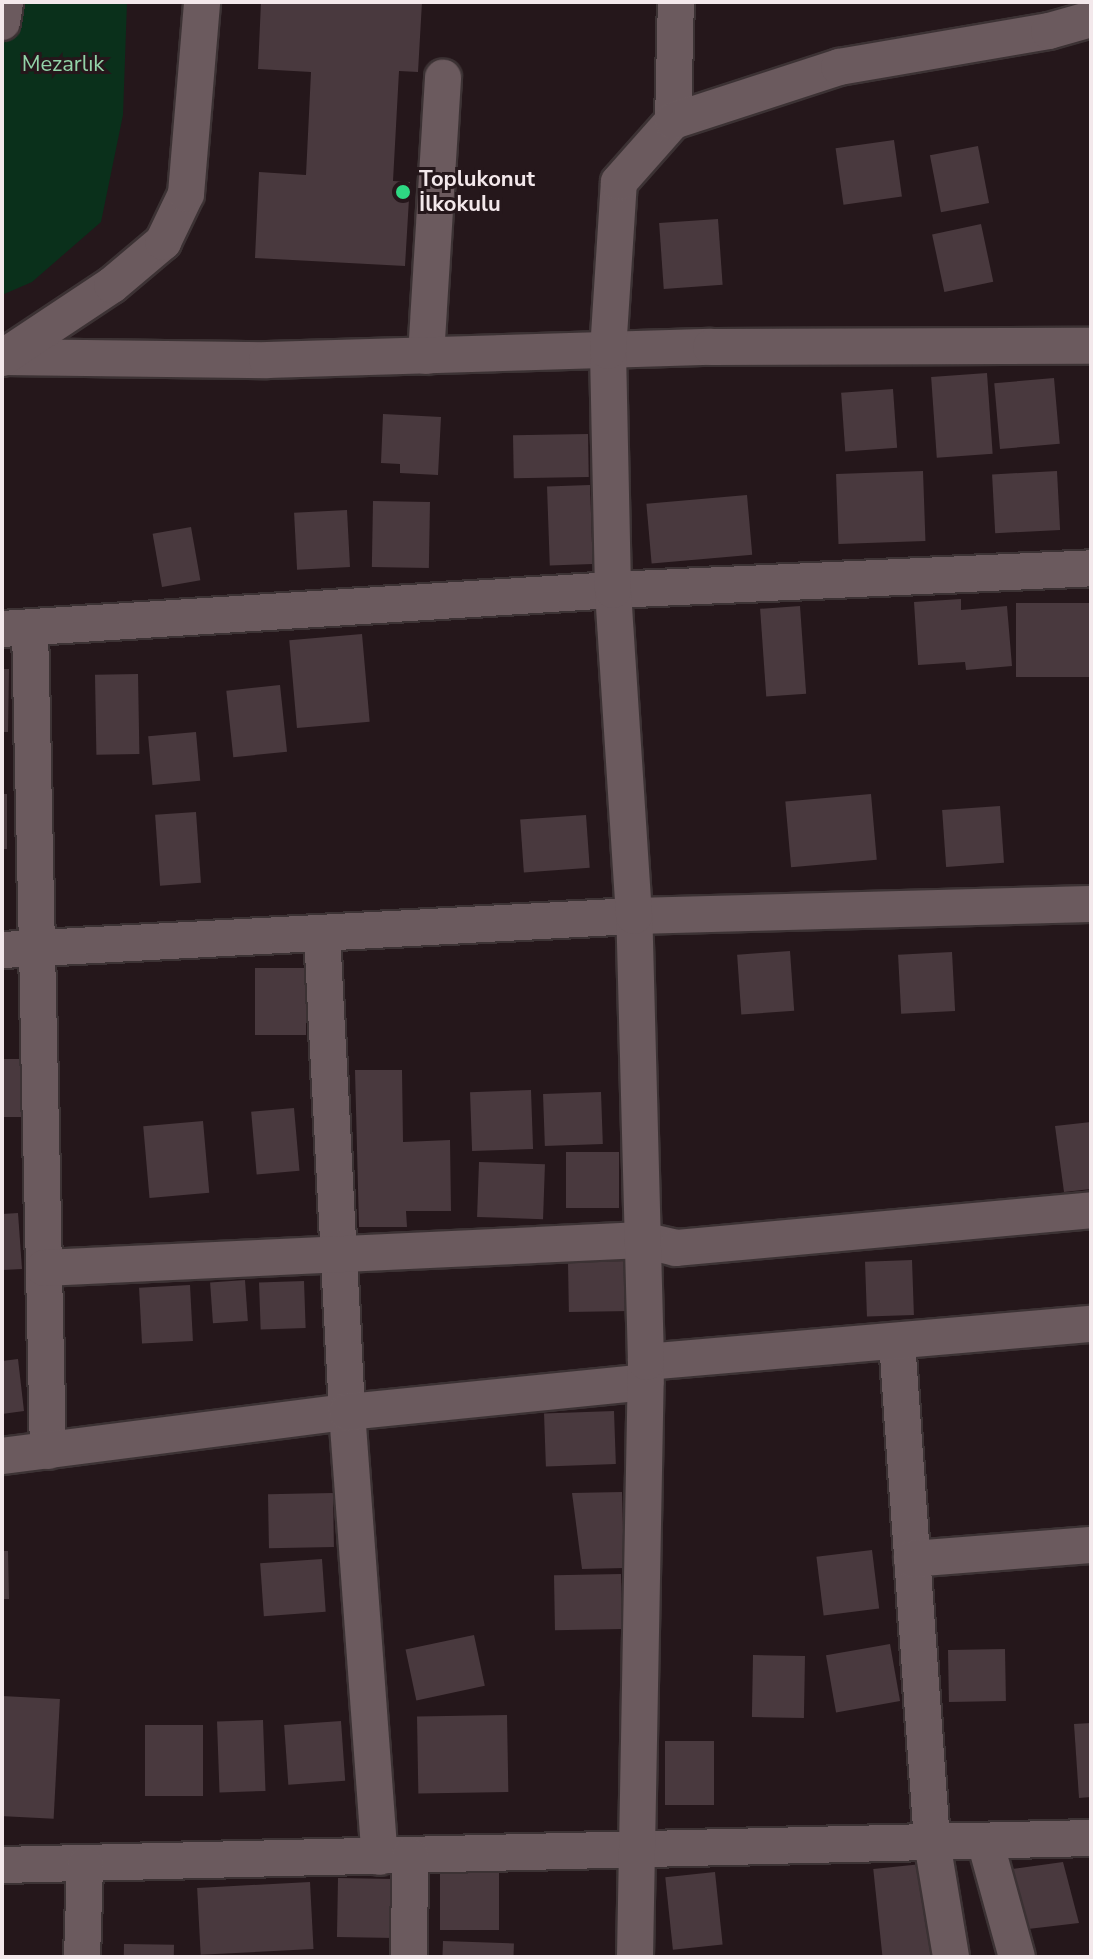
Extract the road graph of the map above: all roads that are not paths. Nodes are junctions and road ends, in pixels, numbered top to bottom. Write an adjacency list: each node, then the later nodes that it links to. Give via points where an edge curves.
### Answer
1 (5, 2): 5 (street)
2 (202, 2): 11 (street, via 186,194 163,242 112,285)
3 (676, 2): 7 (street)
4 (1091, 19): 7 (street, via 839,67)
5 (2, 22)
6 (443, 78): 10 (street)
7 (673, 121): 9 (street, via 619,182)
8 (1091, 346): 9 (street)
9 (608, 351): 10 (street); 13 (street)
10 (426, 356): 11 (street)
11 (3, 358)
12 (1091, 568): 13 (street)
13 (613, 590): 14 (street); 16 (street)
14 (16, 628): 18 (street)
15 (1091, 904): 16 (street)
16 (634, 916): 17 (street); 20 (street)
17 (322, 934): 18 (street); 21 (street)
18 (20, 949): 22 (street)
19 (1091, 1210): 20 (street, via 676,1248)
20 (642, 1240): 21 (street); 25 (street)
21 (340, 1256): 22 (street); 26 (street)
22 (44, 1268): 27 (street)
23 (1091, 1324): 24 (street)
24 (897, 1341): 25 (street); 30 (street)
25 (646, 1372): 26 (street); 34 (street)
26 (347, 1412): 27 (street); 35 (street)
27 (48, 1451): 28 (street)
28 (2, 1456)
29 (1091, 1545): 30 (street)
30 (912, 1559): 33 (street)
31 (1091, 1838): 32 (street)
32 (985, 1841): 33 (street); 42 (street)
33 (932, 1842): 34 (street); 41 (street)
34 (637, 1848): 35 (street); 40 (street)
35 (395, 1856): 37 (street); 39 (street)
36 (2, 1865): 37 (street)
37 (85, 1866): 38 (street)
38 (82, 1957)
39 (409, 1957)
40 (635, 1957)
41 (951, 1957)
42 (1017, 1957)

